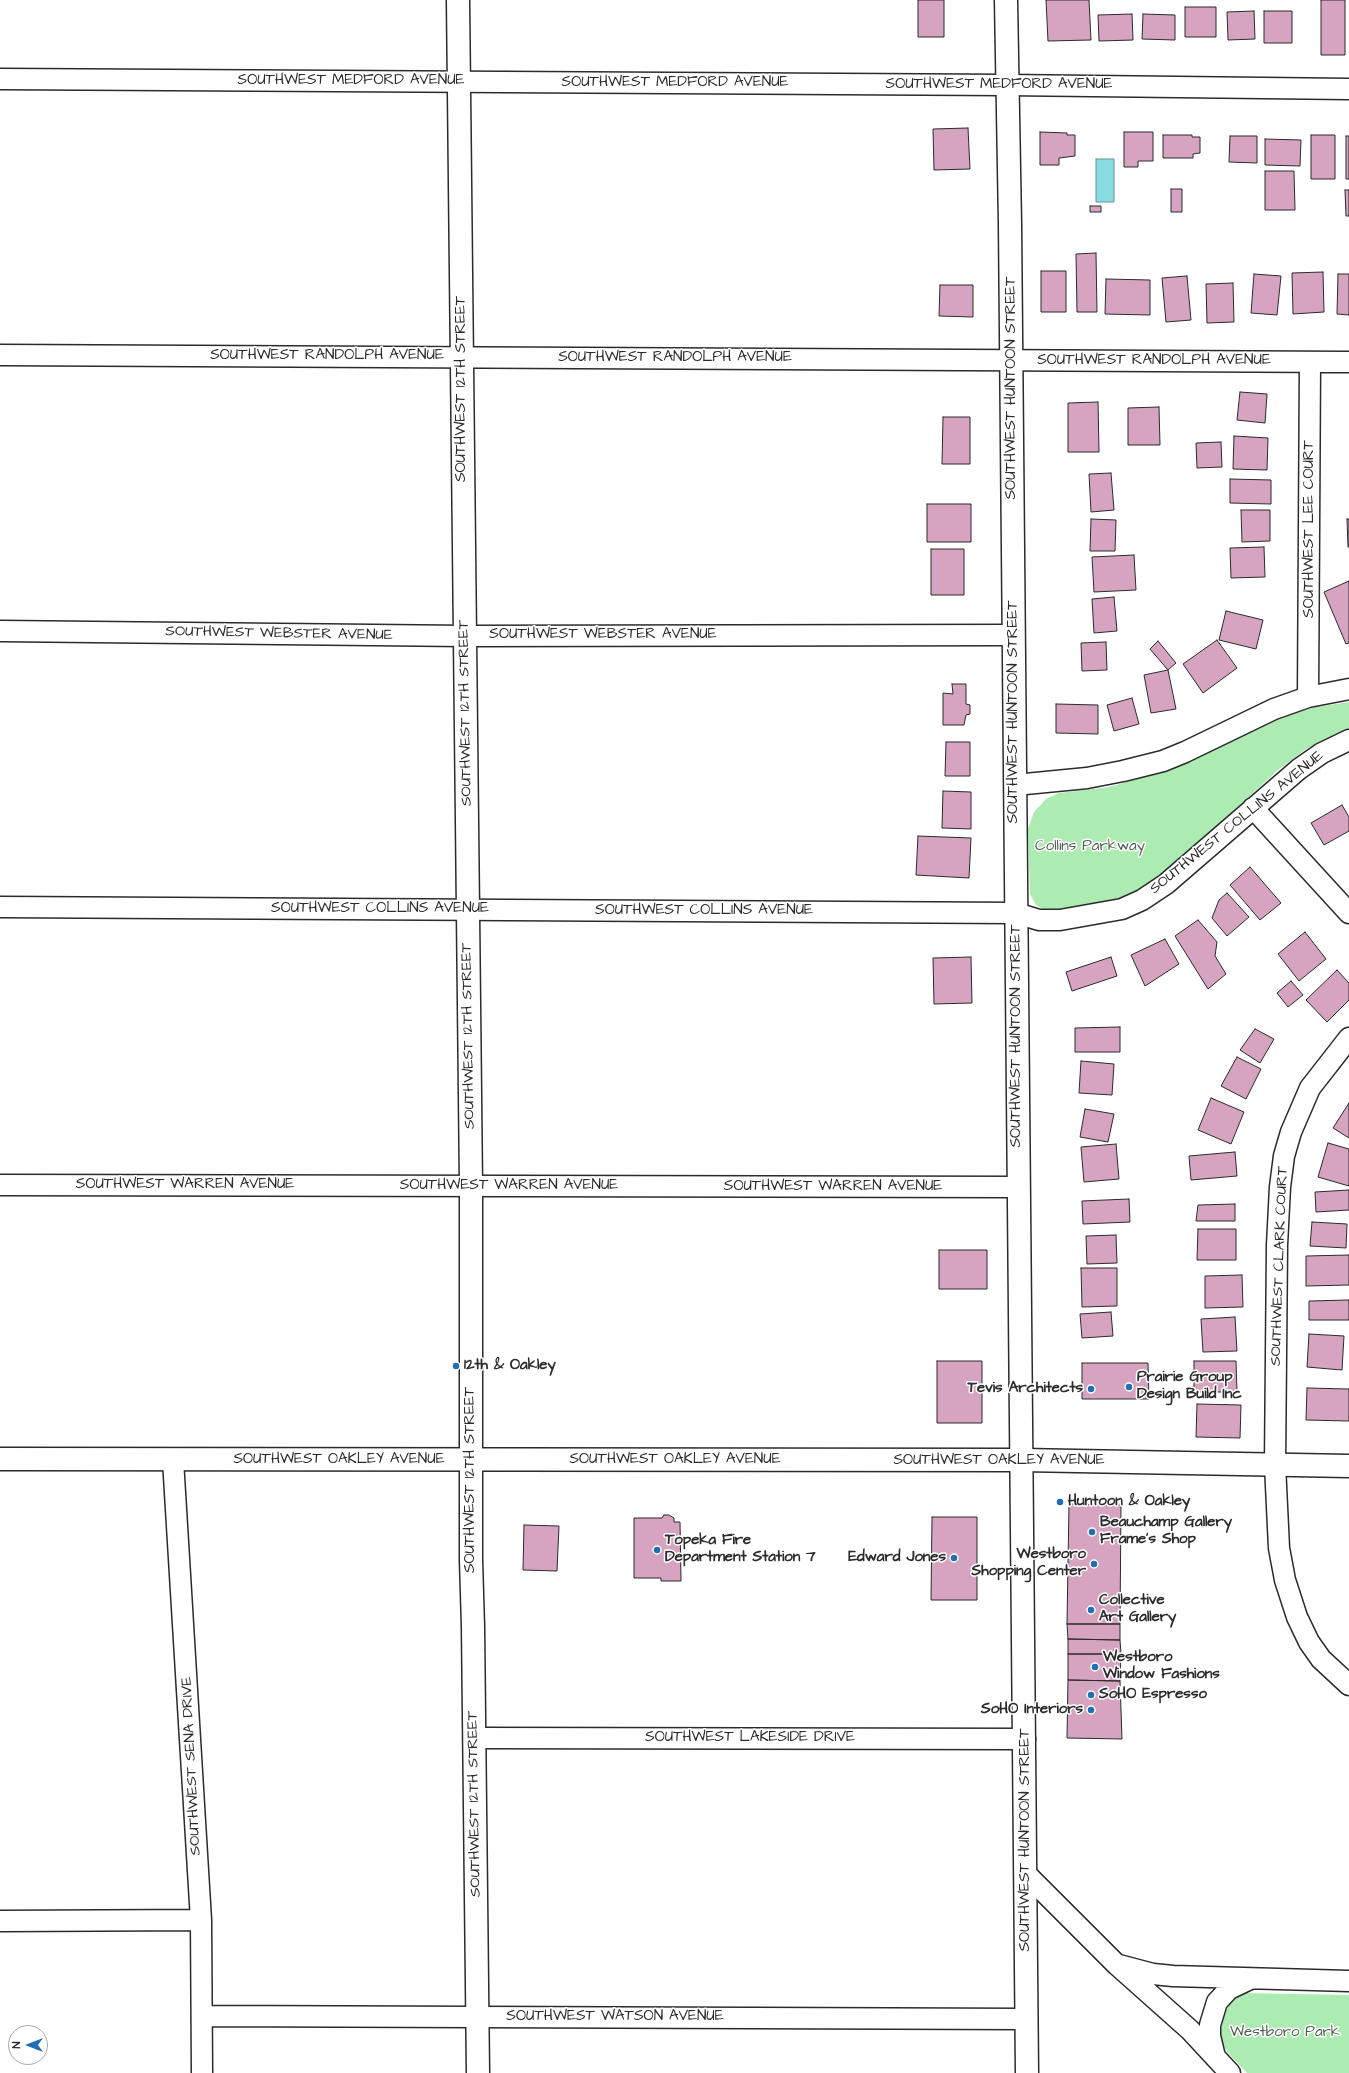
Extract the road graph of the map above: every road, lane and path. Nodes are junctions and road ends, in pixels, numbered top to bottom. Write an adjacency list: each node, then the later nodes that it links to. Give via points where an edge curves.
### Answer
1 (458, 0): 4 (main road, SOUTHWEST 12TH STREET)
2 (1006, 0): 5 (main road, SOUTHWEST HUNTOON STREET)
3 (0, 79): 4 (street, SOUTHWEST MEDFORD AVENUE)
4 (459, 82): 5 (street, SOUTHWEST MEDFORD AVENUE); 8 (main road, SOUTHWEST 12TH STREET)
5 (1006, 85): 6 (street, SOUTHWEST MEDFORD AVENUE); 9 (main road, SOUTHWEST HUNTOON STREET)
6 (1349, 89)
7 (0, 355): 8 (street, SOUTHWEST RANDOLPH AVENUE)
8 (462, 357): 9 (street, SOUTHWEST RANDOLPH AVENUE); 14 (main road, SOUTHWEST 12TH STREET)
9 (1012, 360): 10 (street, SOUTHWEST RANDOLPH AVENUE); 13 (main road, SOUTHWEST HUNTOON STREET)
10 (1310, 362): 11 (street, SOUTHWEST RANDOLPH AVENUE); 16 (street, SOUTHWEST LEE COURT)
11 (1349, 362)
12 (0, 631): 14 (street, SOUTHWEST WEBSTER AVENUE)
13 (1013, 635): 14 (street, SOUTHWEST WEBSTER AVENUE); 18 (main road, SOUTHWEST HUNTOON STREET)
14 (465, 636): 21 (main road, SOUTHWEST 12TH STREET)
15 (1349, 689): 16 (street)
16 (1308, 697): 18 (street, via 1274,709 1163,760 1086,778)
17 (1349, 740): 19 (street, SOUTHWEST COLLINS AVENUE, via 1322,753 1299,769)
18 (1015, 785): 22 (main road, SOUTHWEST HUNTOON STREET)
19 (1253, 808): 22 (street, SOUTHWEST COLLINS AVENUE, via 1166,884 1142,900 1122,909 1060,920 1039,920); 23 (street)
20 (0, 907): 21 (street, SOUTHWEST COLLINS AVENUE)
21 (468, 910): 22 (street, SOUTHWEST COLLINS AVENUE); 26 (main road, SOUTHWEST 12TH STREET)
22 (1016, 913): 27 (main road, SOUTHWEST HUNTOON STREET)
23 (1349, 913)
24 (1349, 1038): 32 (street, SOUTHWEST CLARK COURT, via 1310,1088 1291,1132 1284,1156 1278,1245)
25 (0, 1185): 26 (street, SOUTHWEST WARREN AVENUE)
26 (471, 1185): 27 (street, SOUTHWEST WARREN AVENUE); 31 (main road, SOUTHWEST 12TH STREET)
27 (1018, 1187): 30 (main road, SOUTHWEST HUNTOON STREET)
28 (0, 1459): 29 (main road, SOUTHWEST OAKLEY AVENUE)
29 (174, 1460): 31 (main road, SOUTHWEST OAKLEY AVENUE); 38 (street, SOUTHWEST SENA DRIVE)
30 (1022, 1460): 31 (main road, SOUTHWEST OAKLEY AVENUE); 32 (main road, SOUTHWEST OAKLEY AVENUE); 36 (main road, SOUTHWEST HUNTOON STREET)
31 (470, 1461): 35 (main road, SOUTHWEST 12TH STREET)
32 (1275, 1465): 33 (main road, SOUTHWEST OAKLEY AVENUE); 34 (street, SOUTHWEST CLARK COURT, via 1279,1548 1285,1580 1297,1617 1321,1659)
33 (1349, 1466)
34 (1349, 1685)
35 (474, 1738): 36 (street, SOUTHWEST LAKESIDE DRIVE); 44 (main road, SOUTHWEST 12TH STREET)
36 (1025, 1739): 37 (main road, SOUTHWEST HUNTOON STREET)
37 (1026, 1874): 40 (street); 45 (main road, SOUTHWEST HUNTOON STREET)
38 (201, 1920): 39 (street); 43 (street, SOUTHWEST SENA DRIVE)
39 (0, 1921)
40 (1117, 1964): 41 (street, via 1153,1974); 46 (street, via 1190,2030)
41 (1251, 1978): 42 (street); 46 (street, via 1229,1989 1217,2002 1210,2031)
42 (1349, 1981)
43 (202, 2016): 44 (street, SOUTHWEST WATSON AVENUE); 47 (street, SOUTHWEST SENA DRIVE)
44 (477, 2016): 45 (street, SOUTHWEST WATSON AVENUE); 48 (main road, SOUTHWEST 12TH STREET)
45 (1027, 2019): 49 (main road, SOUTHWEST HUNTOON STREET)
46 (1215, 2057): 50 (street)
47 (202, 2073)
48 (478, 2073)
49 (1027, 2073)
50 (1230, 2073)

